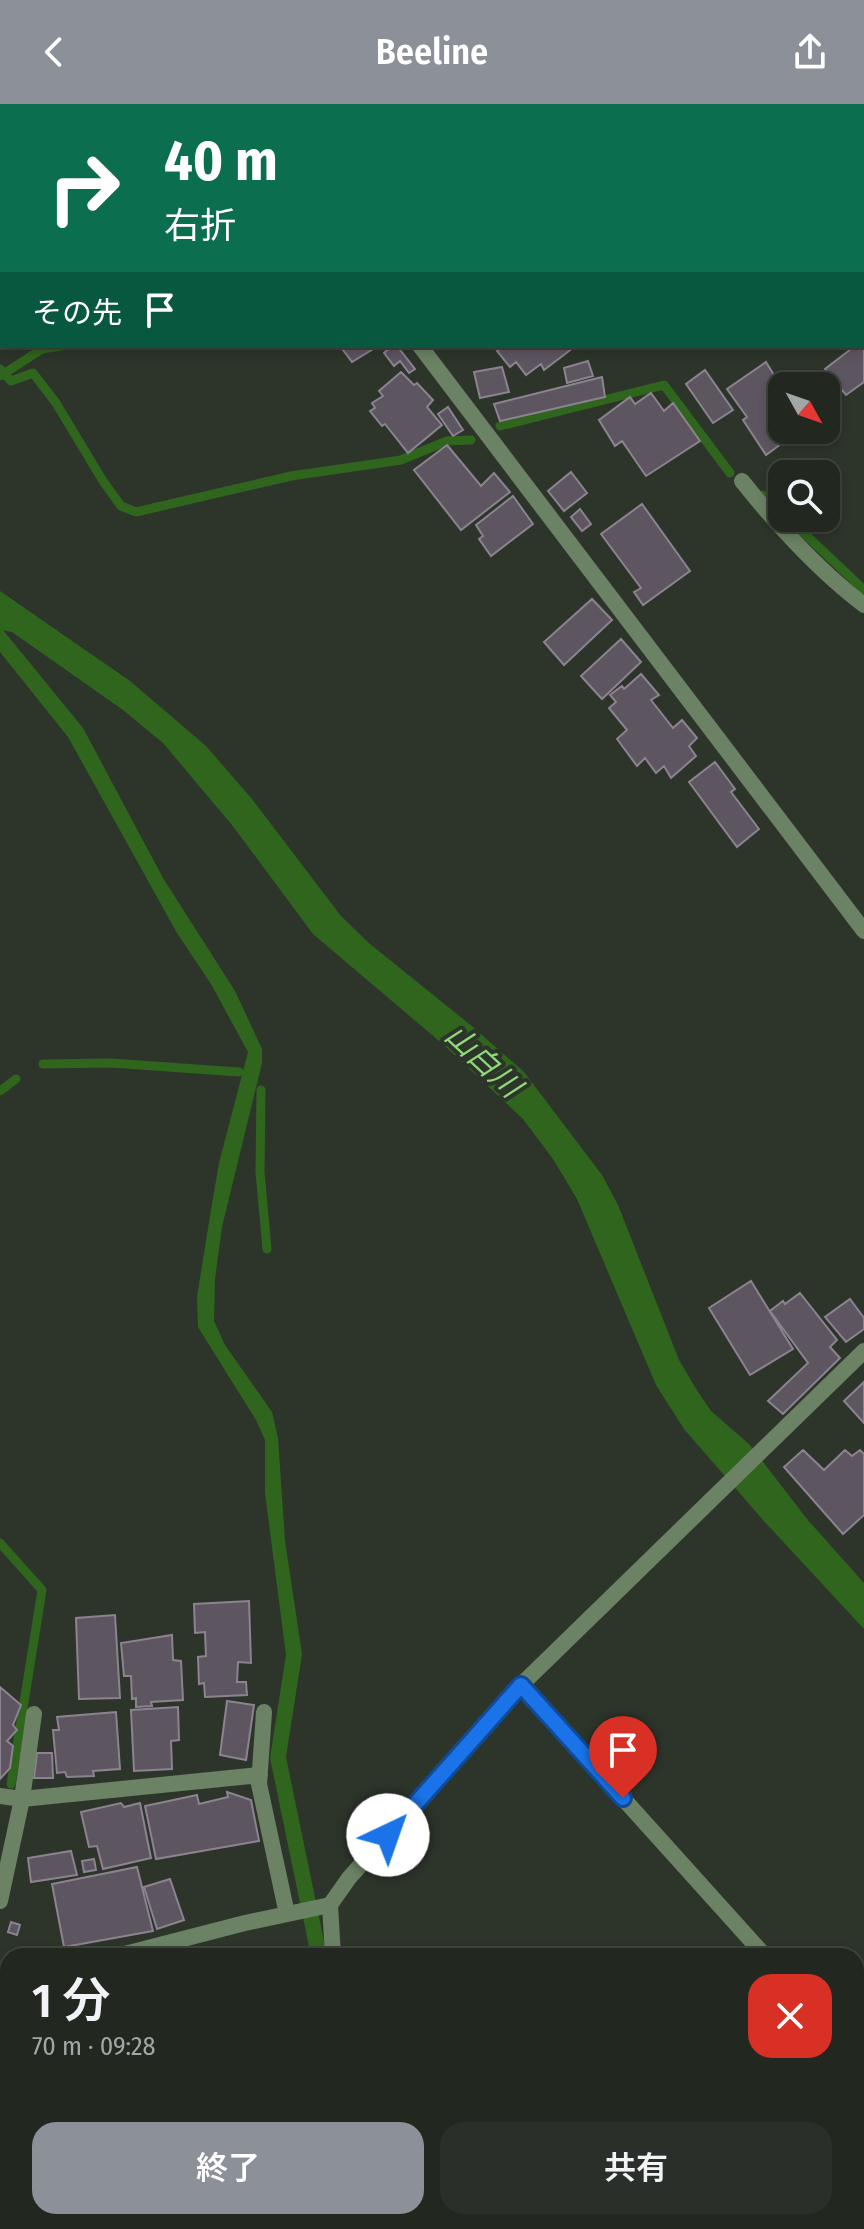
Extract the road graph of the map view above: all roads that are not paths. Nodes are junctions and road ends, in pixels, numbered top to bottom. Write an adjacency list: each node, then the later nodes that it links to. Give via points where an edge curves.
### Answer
1 (422, 348): 4 (street)
2 (742, 481): 3 (street, via 778,524)
3 (864, 605)
4 (864, 931)
5 (864, 1351): 6 (street)
6 (521, 1685): 13 (street); 17 (street)
7 (264, 1712): 9 (street)
8 (34, 1714): 11 (street)
9 (260, 1775): 11 (street); 14 (street)
10 (0, 1796): 11 (street)
11 (22, 1799): 12 (street)
12 (0, 1901)
13 (325, 1905): 14 (street); 16 (street)
14 (292, 1912): 15 (street)
15 (149, 1948)
16 (332, 1948)
17 (758, 1948)

